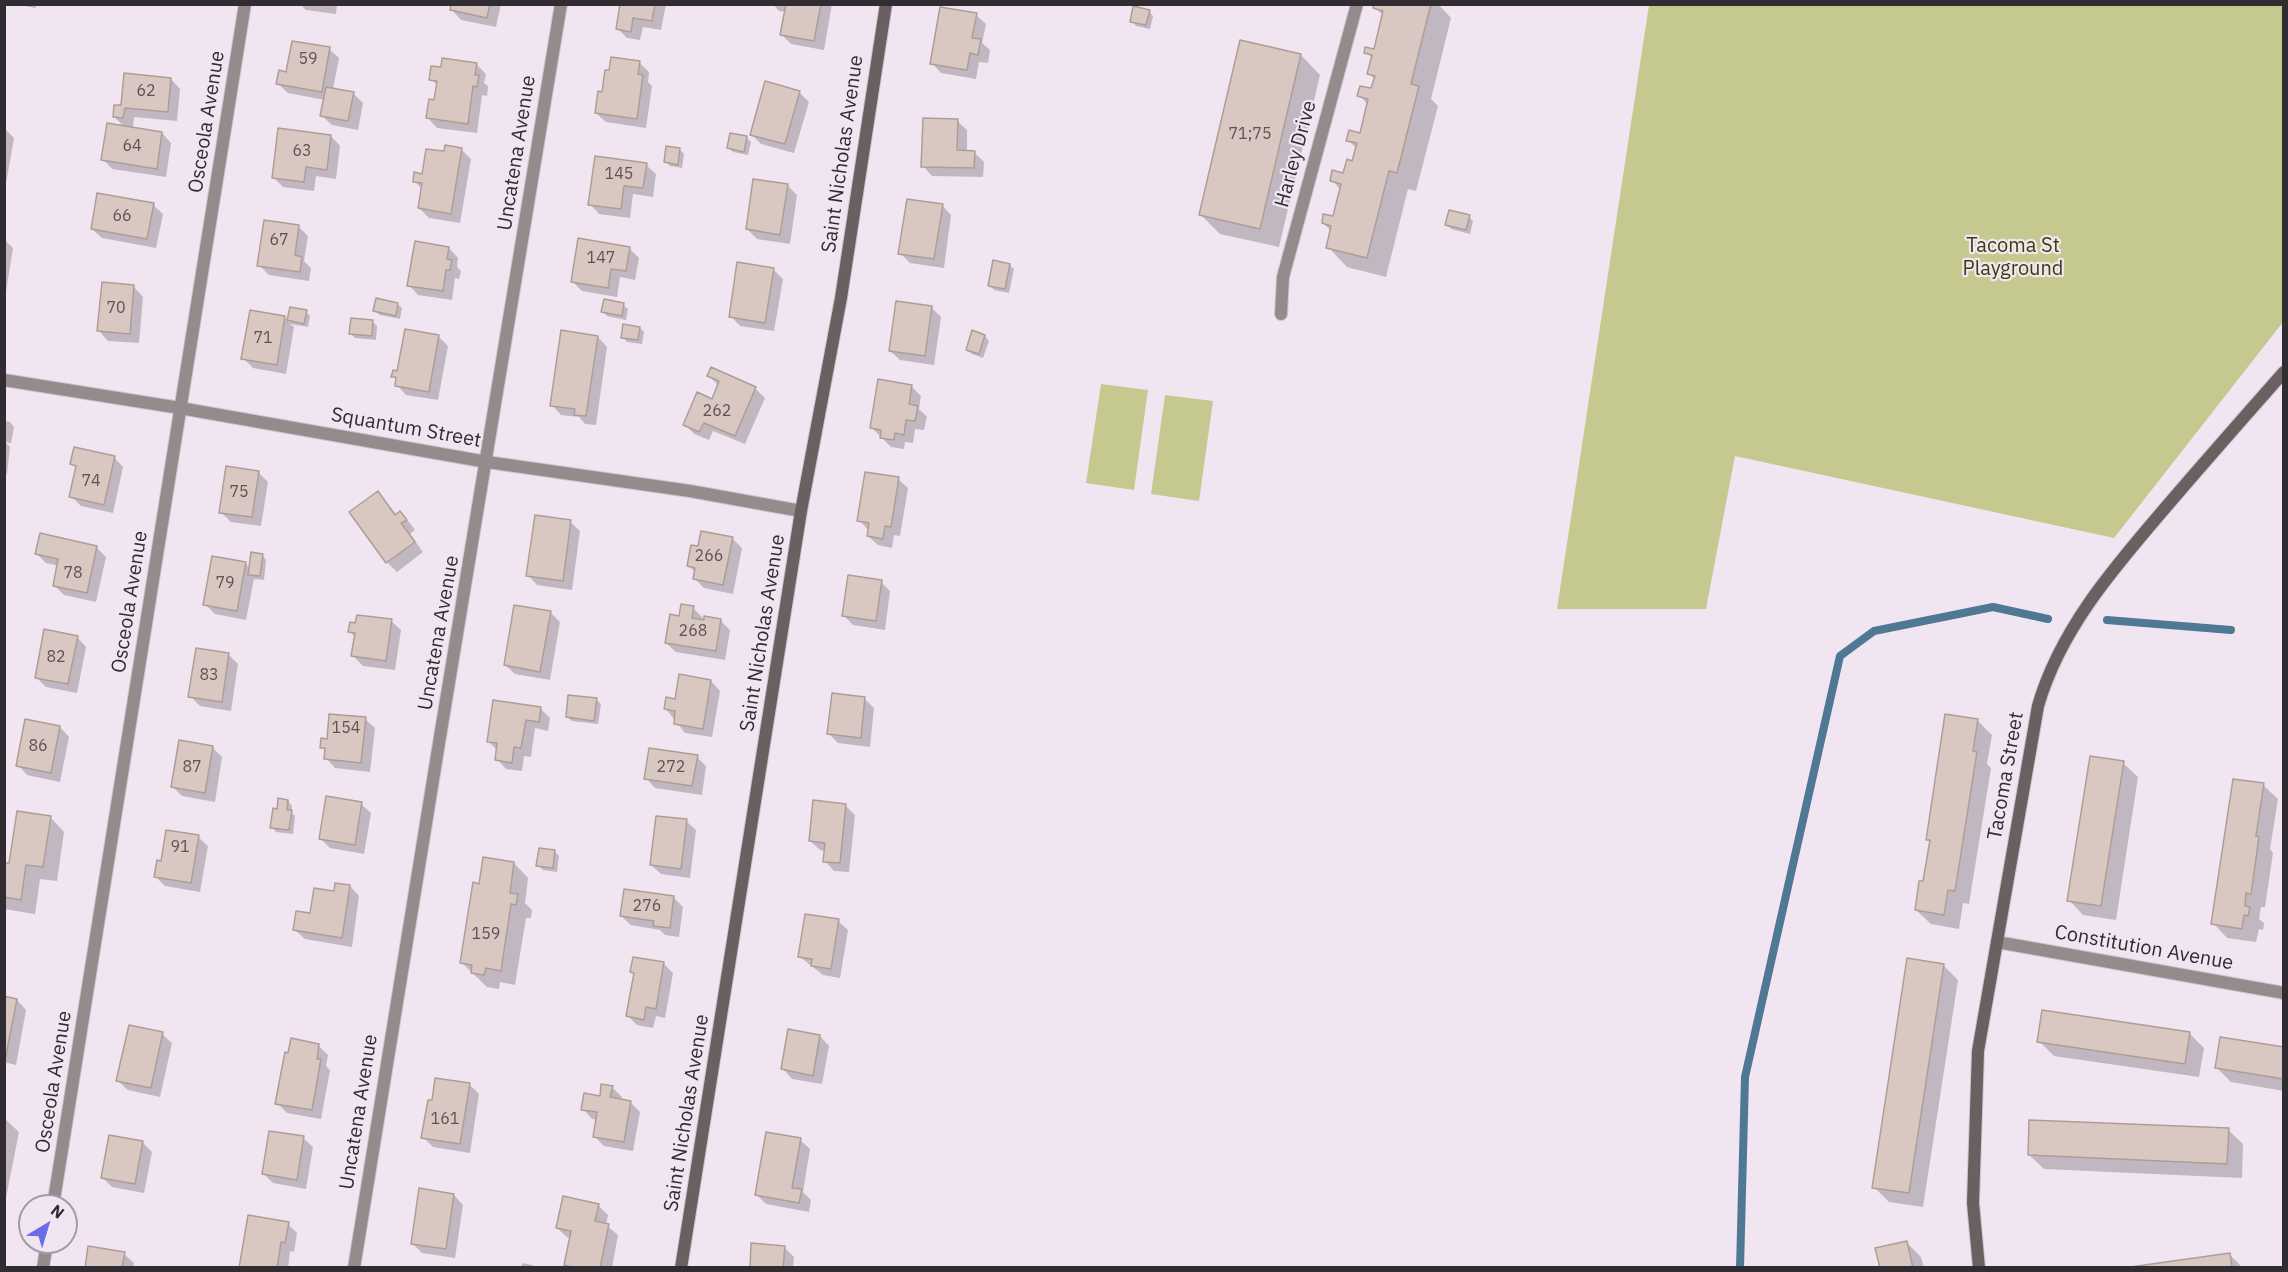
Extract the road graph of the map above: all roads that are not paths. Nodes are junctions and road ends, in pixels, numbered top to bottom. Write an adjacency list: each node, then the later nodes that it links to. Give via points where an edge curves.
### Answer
1 (245, 4): 8 (street, Osceola Avenue)
2 (561, 4): 9 (street, Uncatena Avenue)
3 (886, 4): 10 (street, Saint Nicholas Avenue, via 843,286)
4 (1357, 4): 5 (street, Harley Drive, via 1283,277)
5 (1281, 314)
6 (2283, 372): 11 (street, Tacoma Street, via 2109,577 2053,664 2038,706)
7 (4, 380): 8 (street, Squantum Street)
8 (180, 408): 9 (street, Squantum Street); 13 (street, Osceola Avenue)
9 (487, 462): 10 (street, Squantum Street, via 690,491); 14 (street, Uncatena Avenue)
10 (801, 512): 15 (street, Saint Nicholas Avenue)
11 (1997, 942): 12 (street, Constitution Avenue); 16 (street, Tacoma Street, via 1978,1051 1973,1203)
12 (2283, 993)
13 (55, 1194)
14 (354, 1268)
15 (681, 1268)
16 (1979, 1268)

